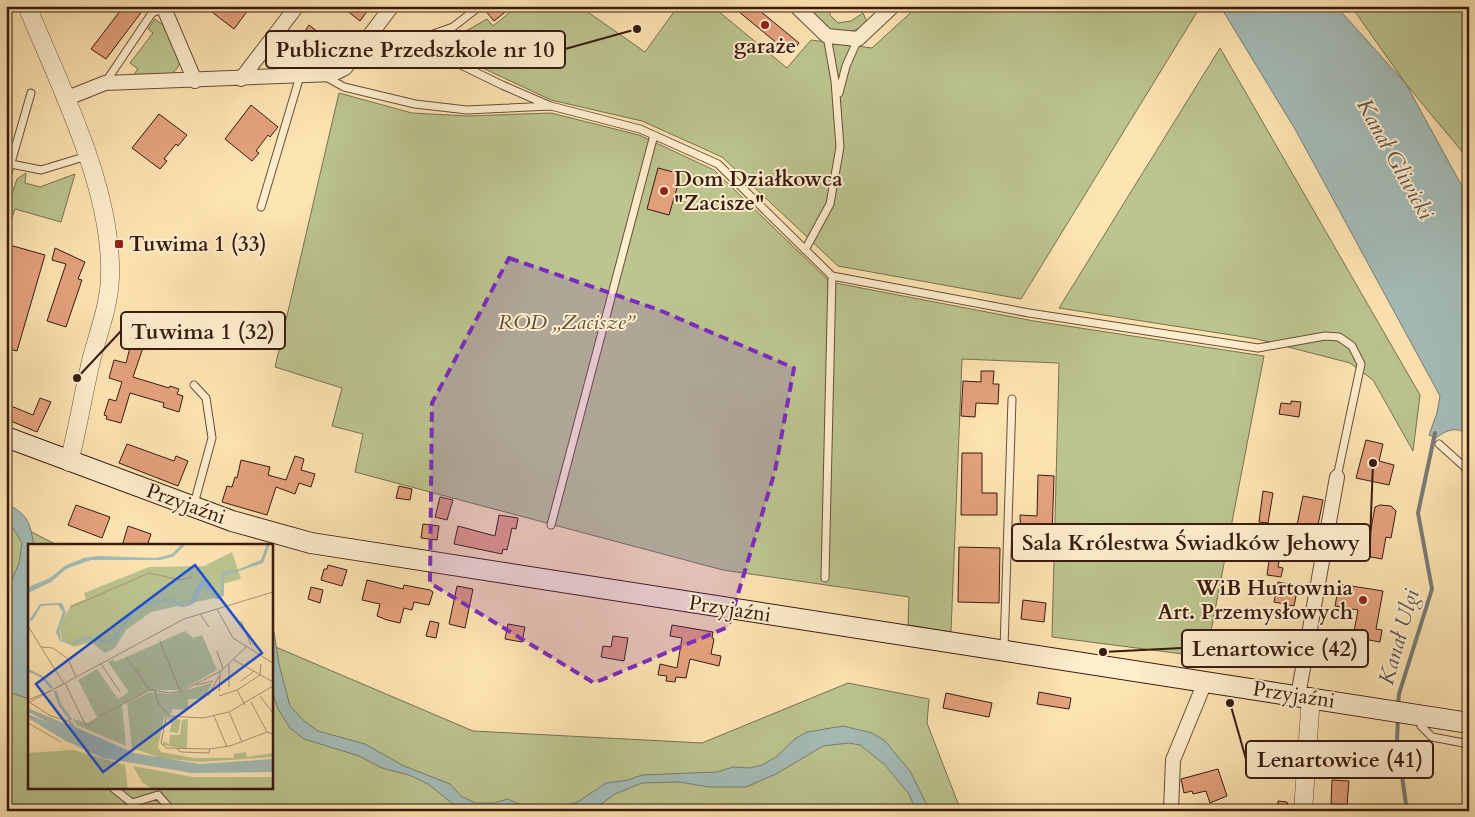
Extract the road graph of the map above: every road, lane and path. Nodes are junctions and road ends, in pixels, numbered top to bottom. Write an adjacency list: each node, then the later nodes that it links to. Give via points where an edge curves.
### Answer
1 (28, 6): 18 (street)
2 (296, 6): 14 (street)
3 (392, 6): 11 (street)
4 (480, 6): 10 (lane, via 453,27)
5 (796, 6): 8 (street)
6 (893, 6): 9 (street)
7 (164, 7): 15 (street); 16 (lane, via 152,13)
8 (827, 36): 9 (street); 19 (lane)
9 (858, 39): 19 (lane, via 846,66)
10 (403, 45): 11 (lane, via 386,51); 20 (lane, via 426,48)
11 (358, 51): 12 (street, via 345,68)
12 (321, 75): 13 (street); 20 (lane, via 344,87 415,104 467,110)
13 (300, 76): 14 (street); 25 (lane)
14 (241, 79): 15 (street)
15 (195, 81): 16 (street)
16 (105, 83): 18 (street)
17 (31, 93): 23 (lane)
18 (65, 99): 22 (street)
19 (837, 100): 26 (lane, via 840,147 830,204)
20 (551, 106): 21 (lane, via 640,128)
21 (654, 135): 26 (lane, via 718,164); 36 (lane)
22 (87, 156): 23 (lane, via 41,170); 32 (street, via 103,211 110,253 110,277 108,302 91,360)
23 (11, 164): 24 (lane)
24 (6, 180)
25 (261, 208)
26 (805, 250): 27 (lane)
27 (832, 276): 34 (lane, via 1029,313 1258,348 1325,336 1339,337 1352,346 1361,364); 37 (lane)
28 (194, 385): 35 (lane, via 206,398 212,438)
29 (1012, 399): 38 (lane)
30 (6, 437): 32 (main road, Przyjaźni)
31 (1438, 444): 33 (lane)
32 (69, 462): 35 (main road, Przyjaźni)
33 (1469, 471)
34 (1337, 477): 40 (street)
35 (193, 507): 38 (main road, Przyjaźni, via 264,531 339,548)
36 (551, 524)
37 (825, 578)
38 (1004, 651): 39 (main road, Przyjaźni)
39 (1205, 682): 40 (main road, Przyjaźni); 46 (street, via 1173,760)
40 (1304, 697): 41 (main road, Przyjaźni); 47 (street)
41 (1416, 715): 42 (main road, Przyjaźni); 43 (lane, via 1432,737)
42 (1469, 723)
43 (1469, 744)
44 (116, 790): 45 (lane, via 132,803 158,795)
45 (172, 811)
46 (1171, 811)
47 (1303, 811)

